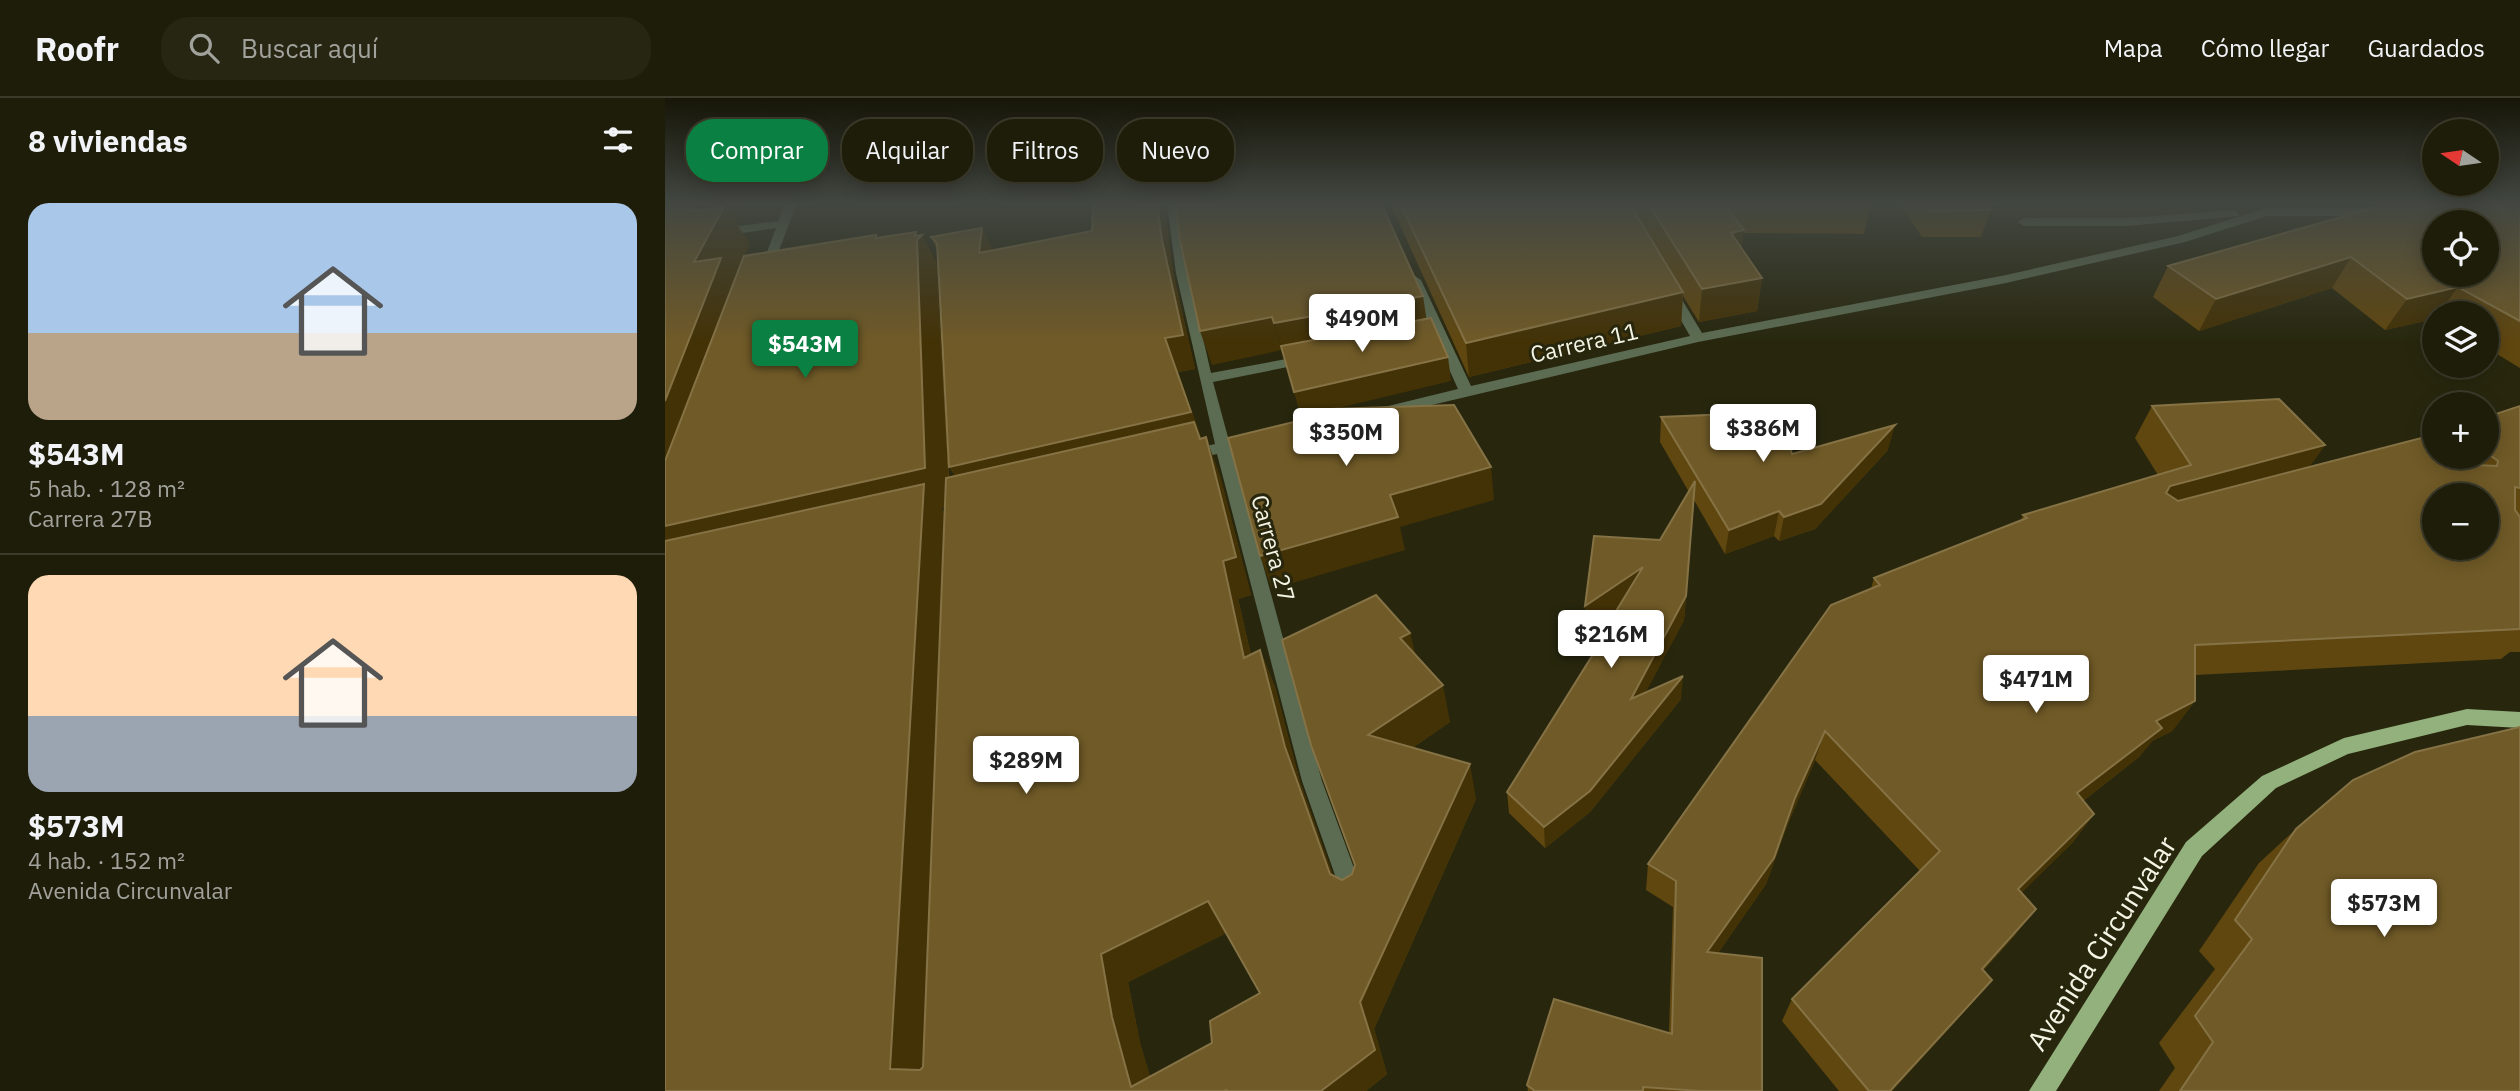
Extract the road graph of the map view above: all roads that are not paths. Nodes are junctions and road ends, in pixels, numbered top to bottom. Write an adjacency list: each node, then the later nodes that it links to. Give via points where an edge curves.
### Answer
1 (773, 249): 6 (street)
2 (1179, 249): 9 (street, Carrera 27)
3 (2136, 249): 7 (street, Carrera 11)
4 (1408, 263): 10 (street, via 1433,335)
5 (1665, 282): 7 (street)
6 (760, 288)
7 (1698, 338): 10 (street, Carrera 11)
8 (1322, 356): 9 (street)
9 (1205, 379): 13 (street, Carrera 27)
10 (1467, 393): 11 (street, Carrera 11)
11 (1372, 414)
12 (1264, 438): 13 (street)
13 (1223, 447): 14 (street); 16 (street, Carrera 27, via 1313,782)
14 (1171, 460)
15 (2520, 720): 17 (main road, Avenida Circunvalar, via 2467,718 2344,747 2269,782 2194,849)
16 (1355, 898)
17 (2042, 1091)

